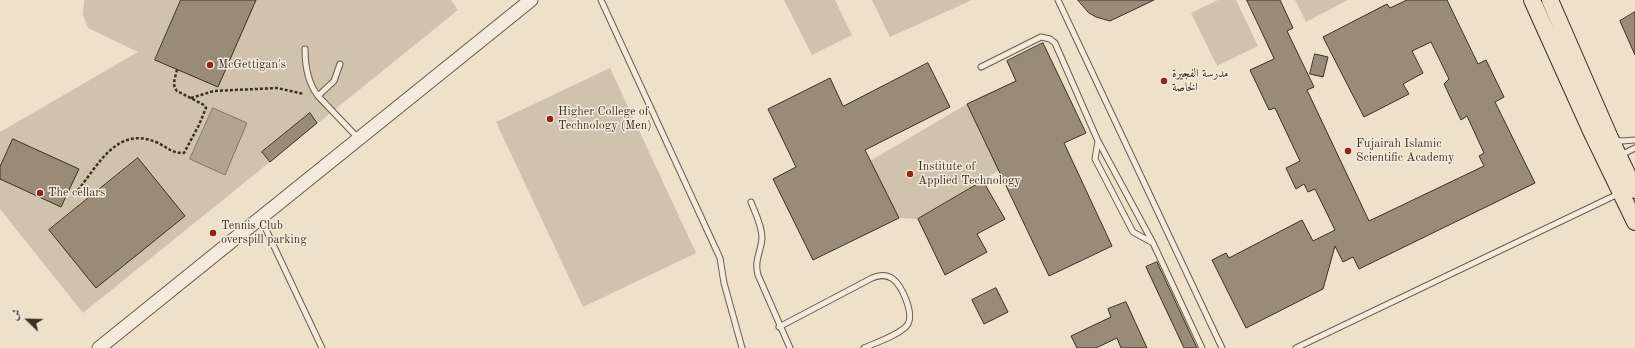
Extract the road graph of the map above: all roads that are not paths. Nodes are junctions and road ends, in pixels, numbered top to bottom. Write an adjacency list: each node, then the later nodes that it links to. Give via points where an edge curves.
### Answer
1 (532, 0): 11 (street)
2 (601, 0): 24 (lane, via 720,258 724,283)
3 (1058, 0): 28 (lane)
4 (1532, 0): 15 (main road, via 1591,131)
5 (1550, 0): 10 (main road)
6 (304, 49): 9 (lane, via 308,79)
7 (340, 64): 9 (lane, via 334,81)
8 (981, 67): 13 (lane, via 1041,37 1050,39 1055,43)
9 (318, 96): 11 (lane)
10 (1610, 138): 12 (lane, via 1622,141); 15 (main road)
11 (358, 139): 18 (street)
12 (1635, 140)
13 (1098, 141): 20 (lane); 20 (lane, via 1095,159 1133,232)
14 (1635, 148): 15 (lane)
15 (1612, 159): 16 (main road)
16 (1628, 192): 19 (main road); 29 (lane)
17 (750, 202): 21 (lane, via 761,231 761,245 756,263 758,275)
18 (260, 217): 22 (street); 23 (lane)
19 (1635, 222)
20 (1153, 243): 27 (lane)
21 (780, 326): 25 (lane); 26 (lane, via 872,278 888,276 897,283 909,306 910,318 904,328)
22 (99, 348)
23 (322, 348)
24 (742, 348)
25 (790, 348)
26 (864, 348)
27 (1202, 348)
28 (1222, 348)
29 (1296, 348)

